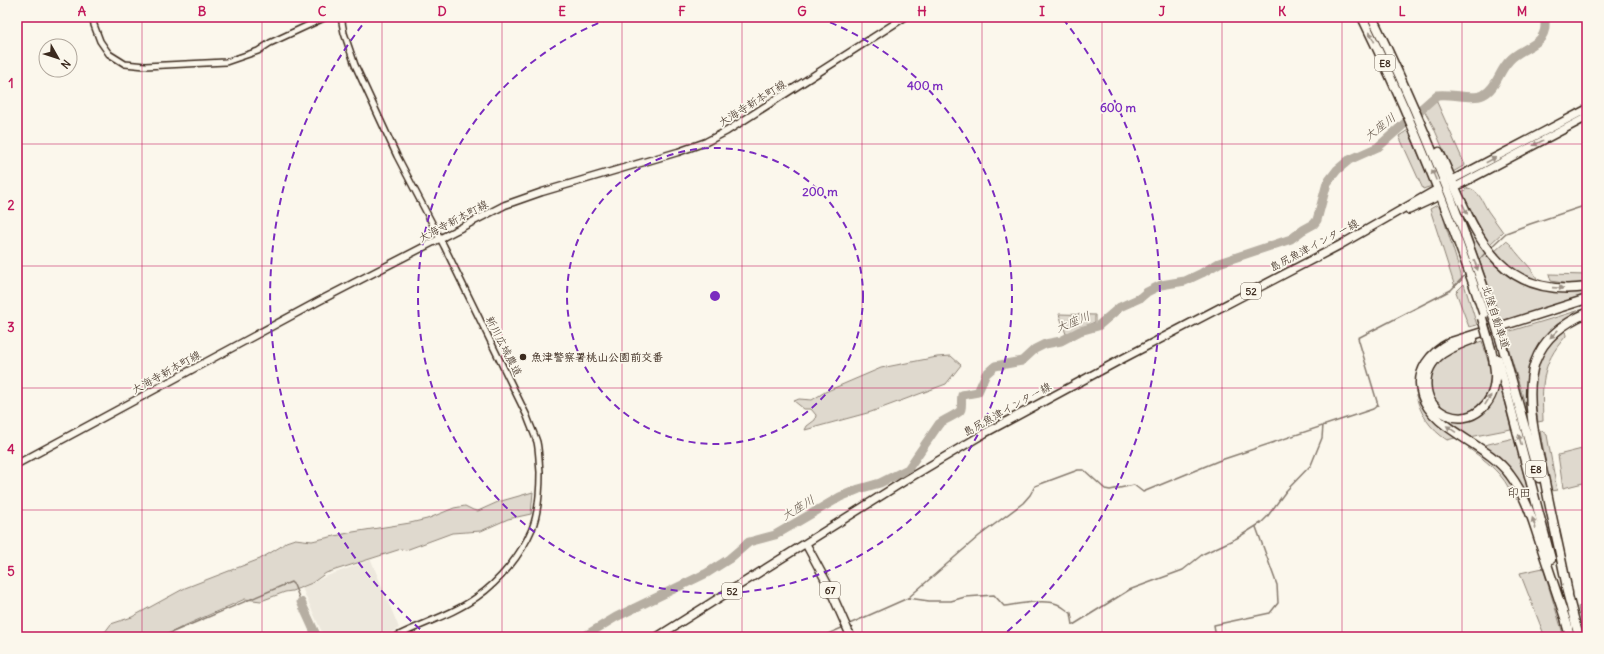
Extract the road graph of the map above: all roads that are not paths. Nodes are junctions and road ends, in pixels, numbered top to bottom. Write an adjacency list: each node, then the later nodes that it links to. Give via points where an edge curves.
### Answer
1 (93, 17): 2 (street, via 100,41 109,54 125,64 145,66 226,62 258,51)
2 (326, 17)
3 (341, 17): 12 (street, 新川広域農道, via 355,65)
4 (905, 17): 12 (main road, 大海寺新本町線, via 748,118 706,142 505,205)
5 (1362, 17): 7 (highway, 北陸自動車道 / E8, one-way to 5)
6 (1372, 17): 7 (highway, 北陸自動車道 / E8)
7 (1412, 107): 10 (highway); 17 (highway, 北陸自動車道 / E8, one-way to 7, via 1450,216 1415,130)
8 (1587, 109): 9 (main road, one-way to 8, via 1458,182)
9 (1587, 117)
10 (1423, 124): 13 (highway, one-way to 13, via 1474,228 1500,264 1519,278 1541,286); 17 (highway, 北陸自動車道 / E8, one-way to 17, via 1455,208)
11 (1436, 194): 20 (main road, 島尻魚津インター線 / 52, via 985,433)
12 (439, 239): 19 (main road, 大海寺新本町線); 23 (street, 新川広域農道, via 527,416 537,442 539,497 532,529 512,562 490,587 452,612)
13 (1587, 287)
14 (1587, 299): 22 (highway, one-way to 14, via 1532,520 1517,485 1491,455 1432,414 1421,394 1420,379 1428,360 1451,342)
15 (1587, 304): 18 (highway, one-way to 18, via 1468,341 1439,356 1430,366 1426,380 1429,398 1436,408 1447,414 1464,417 1475,414 1485,406 1492,394 1495,379)
16 (1587, 313): 21 (highway, one-way to 21, via 1563,326 1550,338 1536,361 1532,380 1531,401 1535,433)
17 (1486, 317): 18 (highway, 北陸自動車道 / E8, bridge)
18 (1496, 347): 21 (highway, 北陸自動車道 / E8, via 1529,439); 22 (highway, 北陸自動車道 / E8, one-way to 18)
19 (17, 464)
20 (806, 544): 24 (main road, 島尻魚津インター線 / 52); 25 (main road, 67)
21 (1568, 593): 27 (highway, 北陸自動車道 / E8)
22 (1568, 627): 26 (highway, 北陸自動車道 / E8)
23 (395, 637)
24 (657, 637)
25 (851, 637)
26 (1570, 637)
27 (1579, 637)

